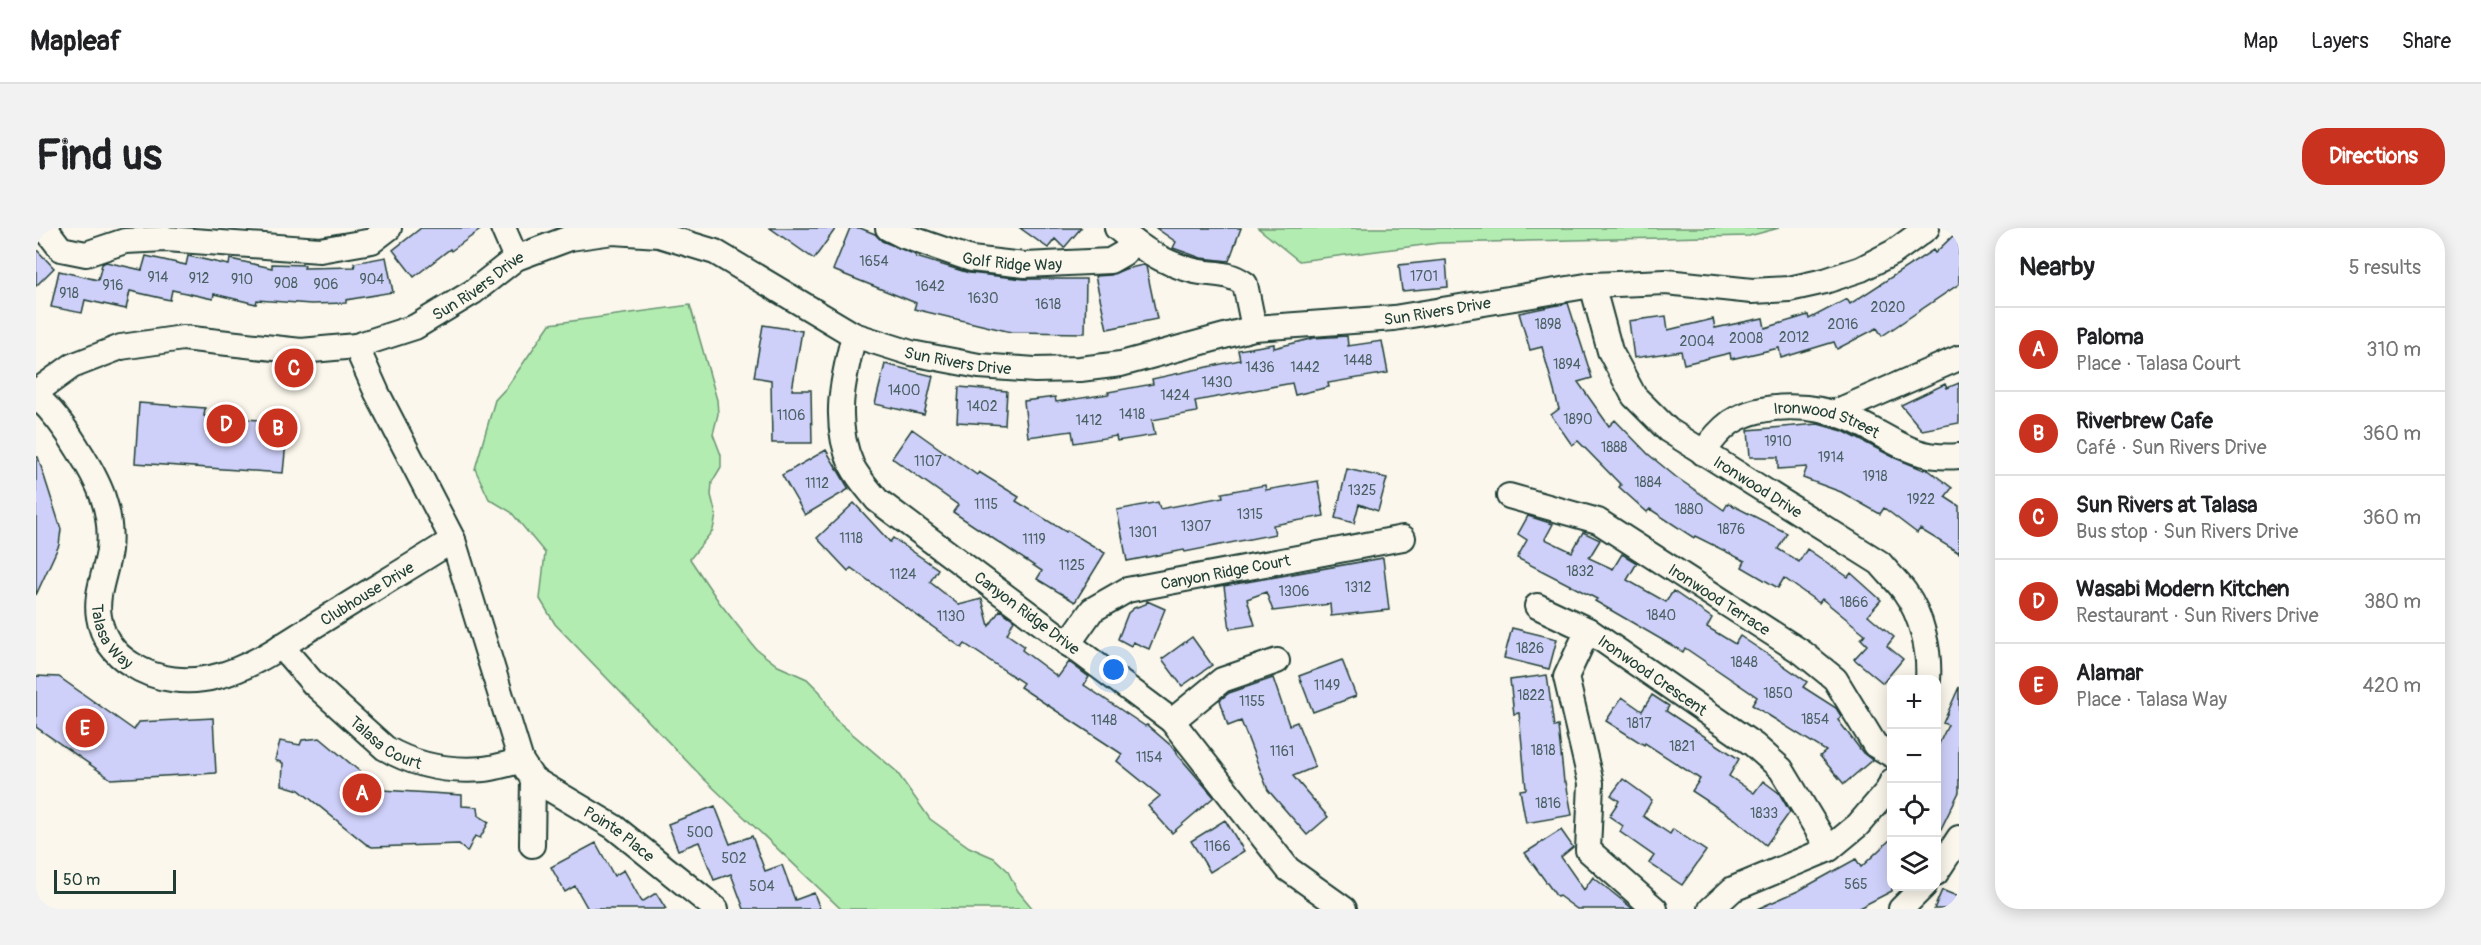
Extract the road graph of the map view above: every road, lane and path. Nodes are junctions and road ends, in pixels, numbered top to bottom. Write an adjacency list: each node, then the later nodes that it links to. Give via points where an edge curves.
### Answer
1 (45, 228): 2 (street, via 61,249 86,254 125,241 166,238 320,250 372,241)
2 (389, 228)
3 (503, 228): 8 (street)
4 (888, 228): 7 (street, Golf Ridge Way, via 971,259 1025,266 1110,261 1124,253)
5 (1927, 228): 9 (street, Sun Rivers Drive, via 1861,269 1789,289 1752,291 1666,282)
6 (613, 230): 8 (street, Sun Rivers Drive, via 570,238); 11 (street, Sun Rivers Drive, via 659,236 716,252)
7 (1125, 234): 10 (street, via 1162,262 1194,271 1233,275 1245,284)
8 (516, 258): 12 (street, Sun Rivers Drive, via 473,292 415,327)
9 (1592, 285): 10 (street, Sun Rivers Drive, via 1394,318); 16 (street, Ironwood Drive, via 1610,351 1634,396 1668,430)
10 (1254, 328): 11 (street, Sun Rivers Drive, via 1120,364 1035,370 979,366 910,353)
11 (854, 335): 23 (street, Canyon Ridge Drive, via 839,409 853,467 877,500)
12 (356, 346): 14 (street, Sun Rivers Drive, via 301,351 183,338 131,345 72,366); 20 (street)
13 (1959, 358): 15 (street)
14 (36, 394): 24 (street, Talasa Way, via 67,431 105,498 110,541 98,608 102,628 116,652 148,673 188,680 226,674)
15 (1833, 413): 16 (street, Ironwood Street, via 1792,408 1750,414 1729,424); 17 (street, Ironwood Street, via 1905,448 1930,455)
16 (1703, 453): 26 (street, Ironwood Drive, via 1880,563 1906,593 1922,627)
17 (1959, 456)
18 (1509, 496): 28 (street, Ironwood Terrace, via 1598,521 1803,652 1835,679 1875,745)
19 (1403, 538): 23 (street, Canyon Ridge Court, via 1127,590 1092,610)
20 (453, 540): 24 (street, Clubhouse Drive); 29 (street)
21 (1537, 606): 22 (street)
22 (1588, 630): 33 (street, Ironwood Crescent, via 1754,745 1781,769); 38 (street, Ironwood Crescent, via 1566,677 1591,783 1588,850)
23 (1068, 645): 27 (street, Canyon Ridge Drive)
24 (281, 646): 29 (street, Talasa Court, via 313,684 398,756 439,768)
25 (1276, 660): 27 (street, via 1222,680)
26 (1928, 675)
27 (1172, 721): 37 (street, Canyon Ridge Drive, via 1288,869)
28 (1887, 752)
29 (527, 770): 32 (street); 36 (street, Pointe Place, via 614,827)
30 (1891, 783): 33 (street, via 1858,825)
31 (1959, 838): 34 (street)
32 (532, 845)
33 (1829, 849): 39 (street, via 1733,889)
34 (1941, 865)
35 (1919, 891): 40 (street)
36 (716, 909)
37 (1344, 909)
38 (1655, 909)
39 (1711, 909)
40 (1901, 909)

